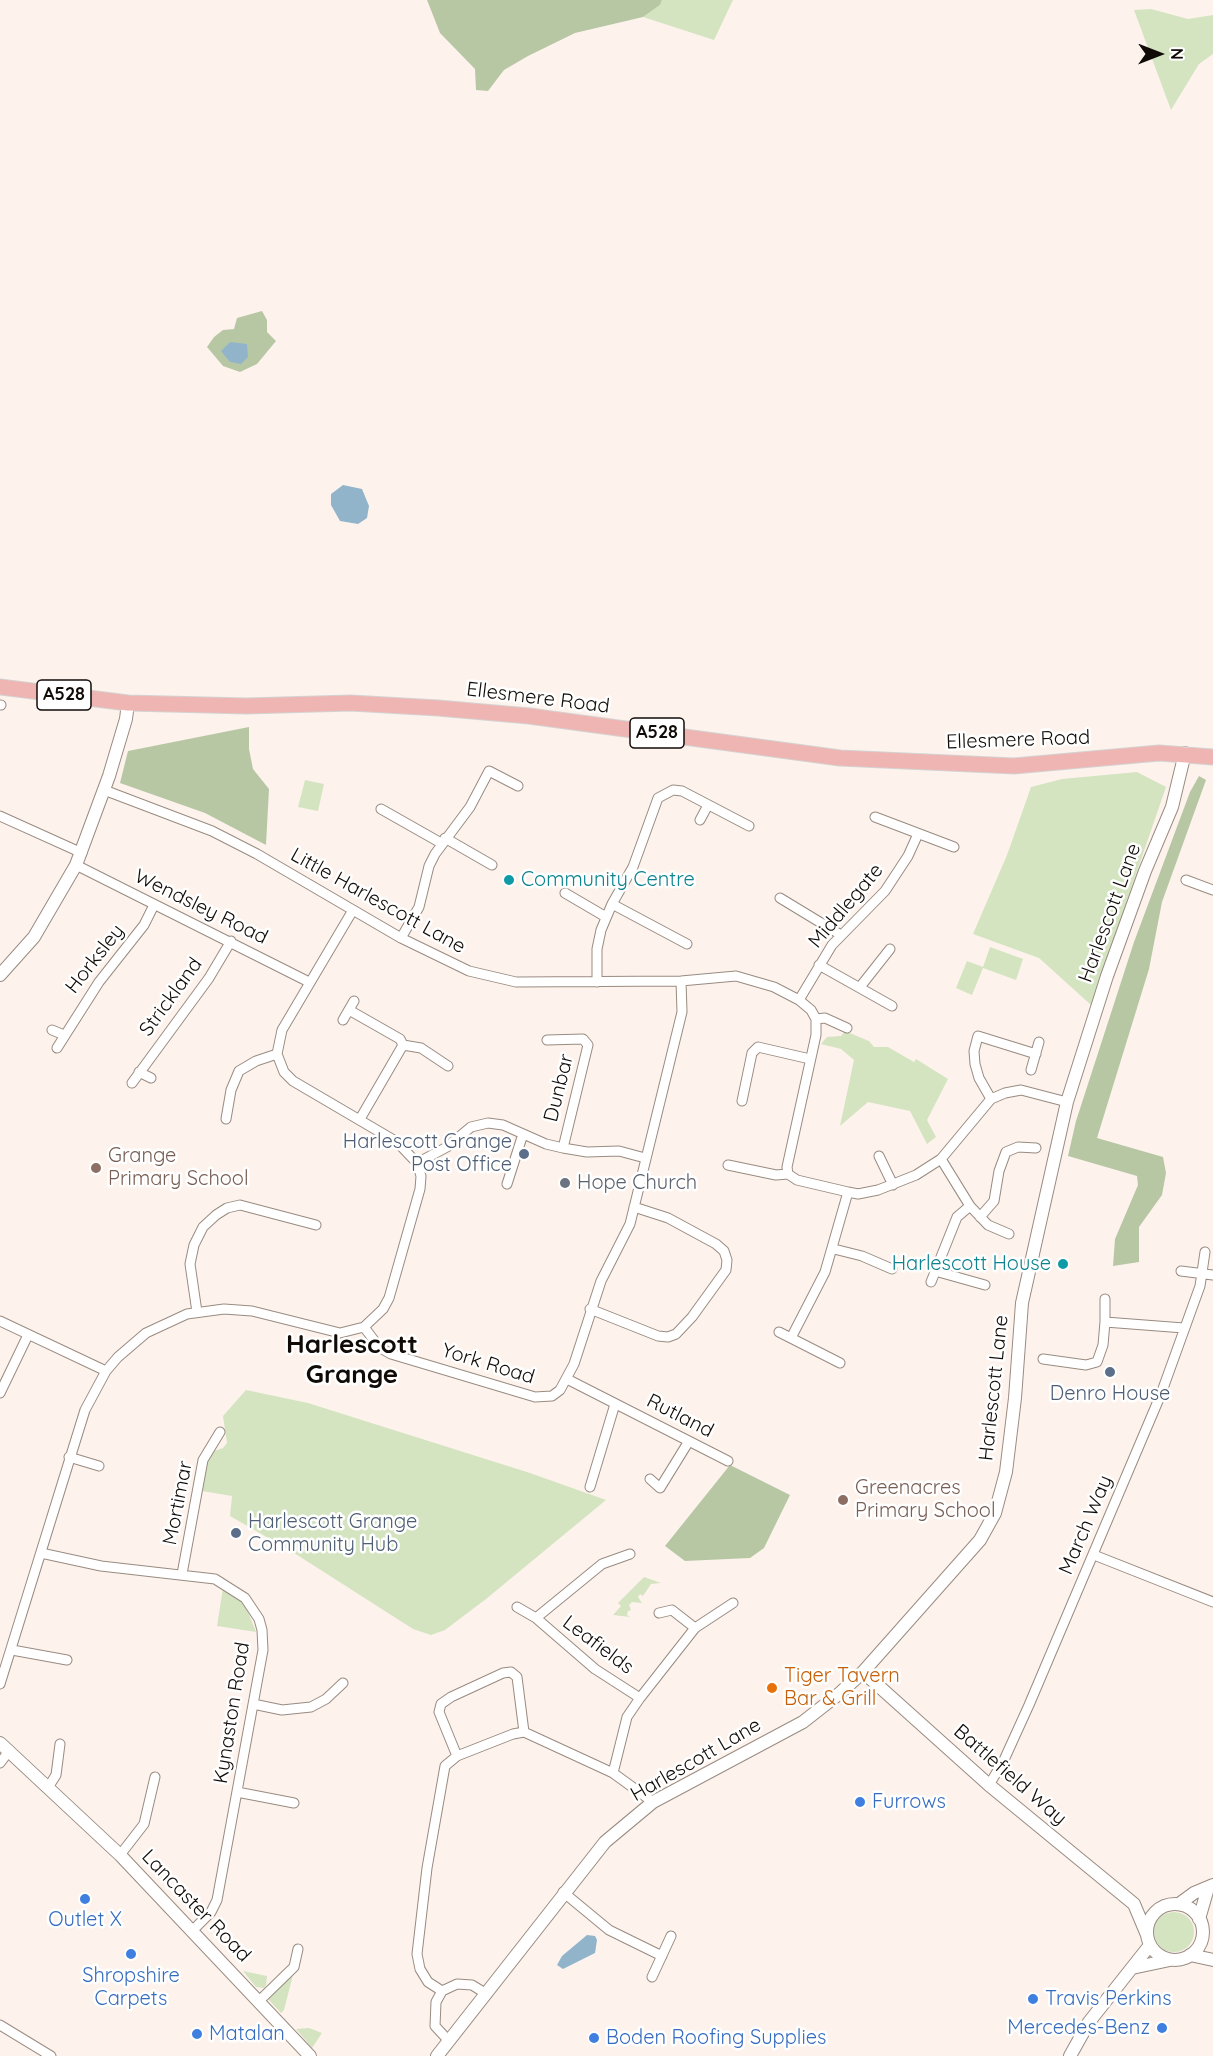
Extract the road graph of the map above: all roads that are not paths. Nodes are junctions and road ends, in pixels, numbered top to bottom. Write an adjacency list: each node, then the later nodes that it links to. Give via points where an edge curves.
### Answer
1 (0, 687): 2 (main road, Ellesmere Road / A528)
2 (128, 703): 3 (main road, Ellesmere Road / A528, via 351,703 438,708 529,716 840,759 931,764 1014,766); 6 (street)
3 (1185, 753): 4 (main road, Ellesmere Road / A528); 58 (street, Harlescott Lane, via 1172,807 1107,976)
4 (1213, 757)
5 (518, 786): 14 (street, via 489,771 461,821)
6 (104, 790): 16 (street); 24 (street, Little Harlescott Lane, via 212,831)
7 (708, 805): 11 (street); 12 (street); 23 (street, via 673,790 658,798 633,867)
8 (381, 809): 14 (street)
9 (0, 816): 16 (street, Wendsley Road)
10 (874, 817): 13 (street)
11 (700, 820)
12 (749, 826)
13 (918, 834): 15 (street); 26 (street, Middlegate, via 885,891)
14 (443, 840): 17 (street); 27 (street, via 429,866 419,907)
15 (954, 847)
16 (79, 859): 22 (street, Wendsley Road); 32 (street, via 34,937)
17 (492, 865)
18 (1186, 880): 19 (street)
19 (1213, 890)
20 (565, 893): 25 (street)
21 (780, 898): 26 (street)
22 (154, 904): 28 (street, Wendsley Road); 43 (street, Horksley, via 144,925)
23 (612, 904): 25 (street); 29 (street)
24 (353, 910): 27 (street, Little Harlescott Lane); 34 (street)
25 (606, 917): 35 (street, via 597,949)
26 (841, 935): 31 (street, Middlegate)
27 (401, 938): 35 (street, Little Harlescott Lane, via 442,960 490,977 516,982)
28 (231, 941): 34 (street, Wendsley Road); 53 (street, Strickland, via 209,978)
29 (687, 944)
30 (890, 949): 36 (street)
31 (819, 966): 36 (street); 37 (street, Middlegate)
32 (0, 975)
33 (681, 981): 35 (street, Little Harlescott Lane); 37 (street, Little Harlescott Lane, via 736,976 759,981); 66 (street, via 682,1012)
34 (309, 982): 48 (street, via 282,1030)
35 (597, 982)
36 (860, 987): 38 (street)
37 (799, 999): 39 (street, Little Harlescott Lane)
38 (892, 1006)
39 (816, 1019): 41 (street, via 825,1018); 50 (street)
40 (343, 1020): 46 (street, via 352,1005)
41 (847, 1028)
42 (52, 1030): 43 (street)
43 (64, 1035): 47 (street, Horksley)
44 (547, 1040): 62 (street, Dunbar, via 583,1039 588,1045)
45 (1039, 1042): 49 (street)
46 (403, 1045): 51 (street, via 421,1048); 60 (street)
47 (57, 1048)
48 (277, 1054): 59 (street, via 239,1071); 60 (street, via 284,1072 293,1081)
49 (1036, 1054): 52 (street); 57 (street, via 978,1036 975,1064)
50 (810, 1059): 56 (street, via 758,1047 752,1053 743,1097); 69 (street)
51 (448, 1066)
52 (1031, 1070)
53 (139, 1072): 54 (street); 55 (street, Strickland)
54 (151, 1078)
55 (132, 1083)
56 (755, 1096)
57 (991, 1099): 58 (street, via 1021,1090); 67 (street)
58 (1066, 1102): 124 (street, Harlescott Lane, via 1022,1303 1010,1442 995,1513 980,1540)
59 (226, 1119)
60 (360, 1119): 68 (street, via 397,1142)
61 (523, 1134): 62 (street); 68 (street, via 503,1125 471,1127 447,1147); 70 (street)
62 (563, 1148): 66 (street, via 619,1151)
63 (1036, 1148): 75 (street, via 1018,1147 1006,1152 994,1201)
64 (739, 1156): 69 (street, via 732,1166)
65 (879, 1156): 71 (street)
66 (645, 1158): 74 (street)
67 (941, 1159): 71 (street); 73 (street)
68 (417, 1163): 92 (street, via 420,1189 395,1282 383,1309)
69 (788, 1174): 72 (street, via 797,1180)
70 (507, 1184)
71 (893, 1185): 72 (street, via 868,1192)
72 (848, 1192): 78 (street)
73 (969, 1206): 75 (street); 81 (street, via 957,1217)
74 (634, 1207): 88 (street, via 624,1240); 88 (street, via 668,1218 716,1244 728,1260 726,1269 682,1328 668,1337)
75 (980, 1217): 77 (street, via 997,1231)
76 (316, 1225): 89 (street, via 240,1205 216,1215 203,1227 190,1264)
77 (1009, 1234)
78 (834, 1249): 80 (street); 96 (street)
79 (1205, 1252): 83 (street, March Way)
80 (892, 1269)
81 (935, 1271): 85 (street); 86 (street)
82 (1181, 1271): 83 (street)
83 (1202, 1273): 84 (street); 93 (street, March Way)
84 (1213, 1275)
85 (931, 1282)
86 (985, 1285)
87 (1105, 1299): 91 (street)
88 (590, 1309): 100 (street)
89 (197, 1312): 92 (street, via 252,1311 340,1333); 99 (street, via 146,1333)
90 (0, 1321): 95 (street)
91 (1105, 1322): 93 (street); 97 (street, via 1097,1362 1086,1365)
92 (364, 1327): 100 (street, York Road, via 379,1347 391,1354 535,1397 552,1395)
93 (1184, 1328): 114 (street, March Way, via 1163,1390)
94 (779, 1332): 96 (street)
95 (28, 1335): 99 (street); 101 (street)
96 (791, 1338): 98 (street)
97 (1042, 1359)
98 (840, 1363)
99 (106, 1371): 107 (street, via 85,1410)
100 (567, 1379): 102 (street, Rutland)
101 (0, 1393)
102 (615, 1404): 105 (street, Rutland); 111 (street, Rutland)
103 (220, 1432): 104 (street, Mortimar)
104 (214, 1441): 106 (street, Mortimar); 115 (street, Mortimar, via 203,1460)
105 (689, 1441): 108 (street, Rutland); 110 (street, via 663,1491)
106 (223, 1448)
107 (69, 1457): 109 (street); 112 (street)
108 (728, 1461)
109 (99, 1466)
110 (650, 1479)
111 (590, 1487)
112 (41, 1553): 115 (street, Kynaston Road, via 102,1566); 122 (street)
113 (630, 1554): 120 (street, Leafields, via 602,1564)
114 (1094, 1555): 116 (street); 136 (street, March Way, via 1004,1760)
115 (182, 1574): 128 (street, Kynaston Road, via 227,1584 253,1607 263,1645)
116 (1213, 1602)
117 (733, 1603): 121 (street)
118 (517, 1607): 120 (street, Leafields)
119 (659, 1613): 121 (street, via 672,1607)
120 (536, 1618): 127 (street, Leafields, via 595,1669)
121 (695, 1628): 127 (street)
122 (12, 1650): 123 (street); 125 (street)
123 (67, 1660)
124 (863, 1672): 136 (street, Battlefield Way); 139 (street, Harlescott Lane, via 803,1722)
125 (0, 1683)
126 (343, 1683): 128 (street, via 311,1707 282,1710)
127 (640, 1698): 134 (street, via 627,1717)
128 (253, 1704): 138 (street, Kynaston Road)
129 (524, 1732): 132 (street); 132 (street, via 517,1677 511,1672 503,1673 441,1704 439,1712); 134 (street)
130 (60, 1744): 137 (street, via 56,1775)
131 (5, 1747): 133 (street); 137 (street, Lancaster Road)
132 (457, 1756): 160 (street, via 445,1766 417,1954 428,1982)
133 (0, 1762)
134 (613, 1773): 139 (street)
135 (155, 1777): 141 (street, via 144,1824)
136 (989, 1785): 144 (street, Battlefield Way)
137 (49, 1786): 141 (street, Lancaster Road)
138 (237, 1792): 140 (street); 148 (street, Kynaston Road, via 217,1900 212,1912)
139 (653, 1802): 143 (street, Harlescott Lane, via 605,1842)
140 (294, 1803)
141 (120, 1855): 148 (street, Lancaster Road)
142 (1211, 1887): 145 (street); 147 (street)
143 (563, 1892): 155 (street, via 609,1930); 161 (street, Harlescott Lane)
144 (1134, 1904): 146 (street); 151 (street, Battlefield Way)
145 (1179, 1904): 146 (street); 147 (street)
146 (1164, 1906): 151 (street, via 1151,1918)
147 (1199, 1919): 150 (street)
148 (192, 1931): 162 (street, Lancaster Road)
149 (671, 1936): 155 (street)
150 (1202, 1936): 153 (street); 154 (street)
151 (1148, 1940): 156 (street, via 1159,1955); 158 (street)
152 (298, 1949): 162 (street, via 294,1967)
153 (1213, 1952)
154 (1190, 1955): 156 (street); 157 (street)
155 (662, 1956): 159 (street)
156 (1171, 1960): 158 (street)
157 (1213, 1960)
158 (1132, 1968): 168 (street, via 1089,2022)
159 (652, 1977)
160 (442, 1991): 161 (street, via 457,1984 472,1985); 164 (street, via 436,2002 435,2026)
161 (485, 1993): 164 (street, Harlescott Lane)
162 (259, 2001): 166 (street, Lancaster Road)
163 (0, 2025): 165 (street)
164 (448, 2040): 167 (street, Harlescott Lane)
165 (51, 2056)
166 (310, 2056)
167 (437, 2056)
168 (1070, 2056)

